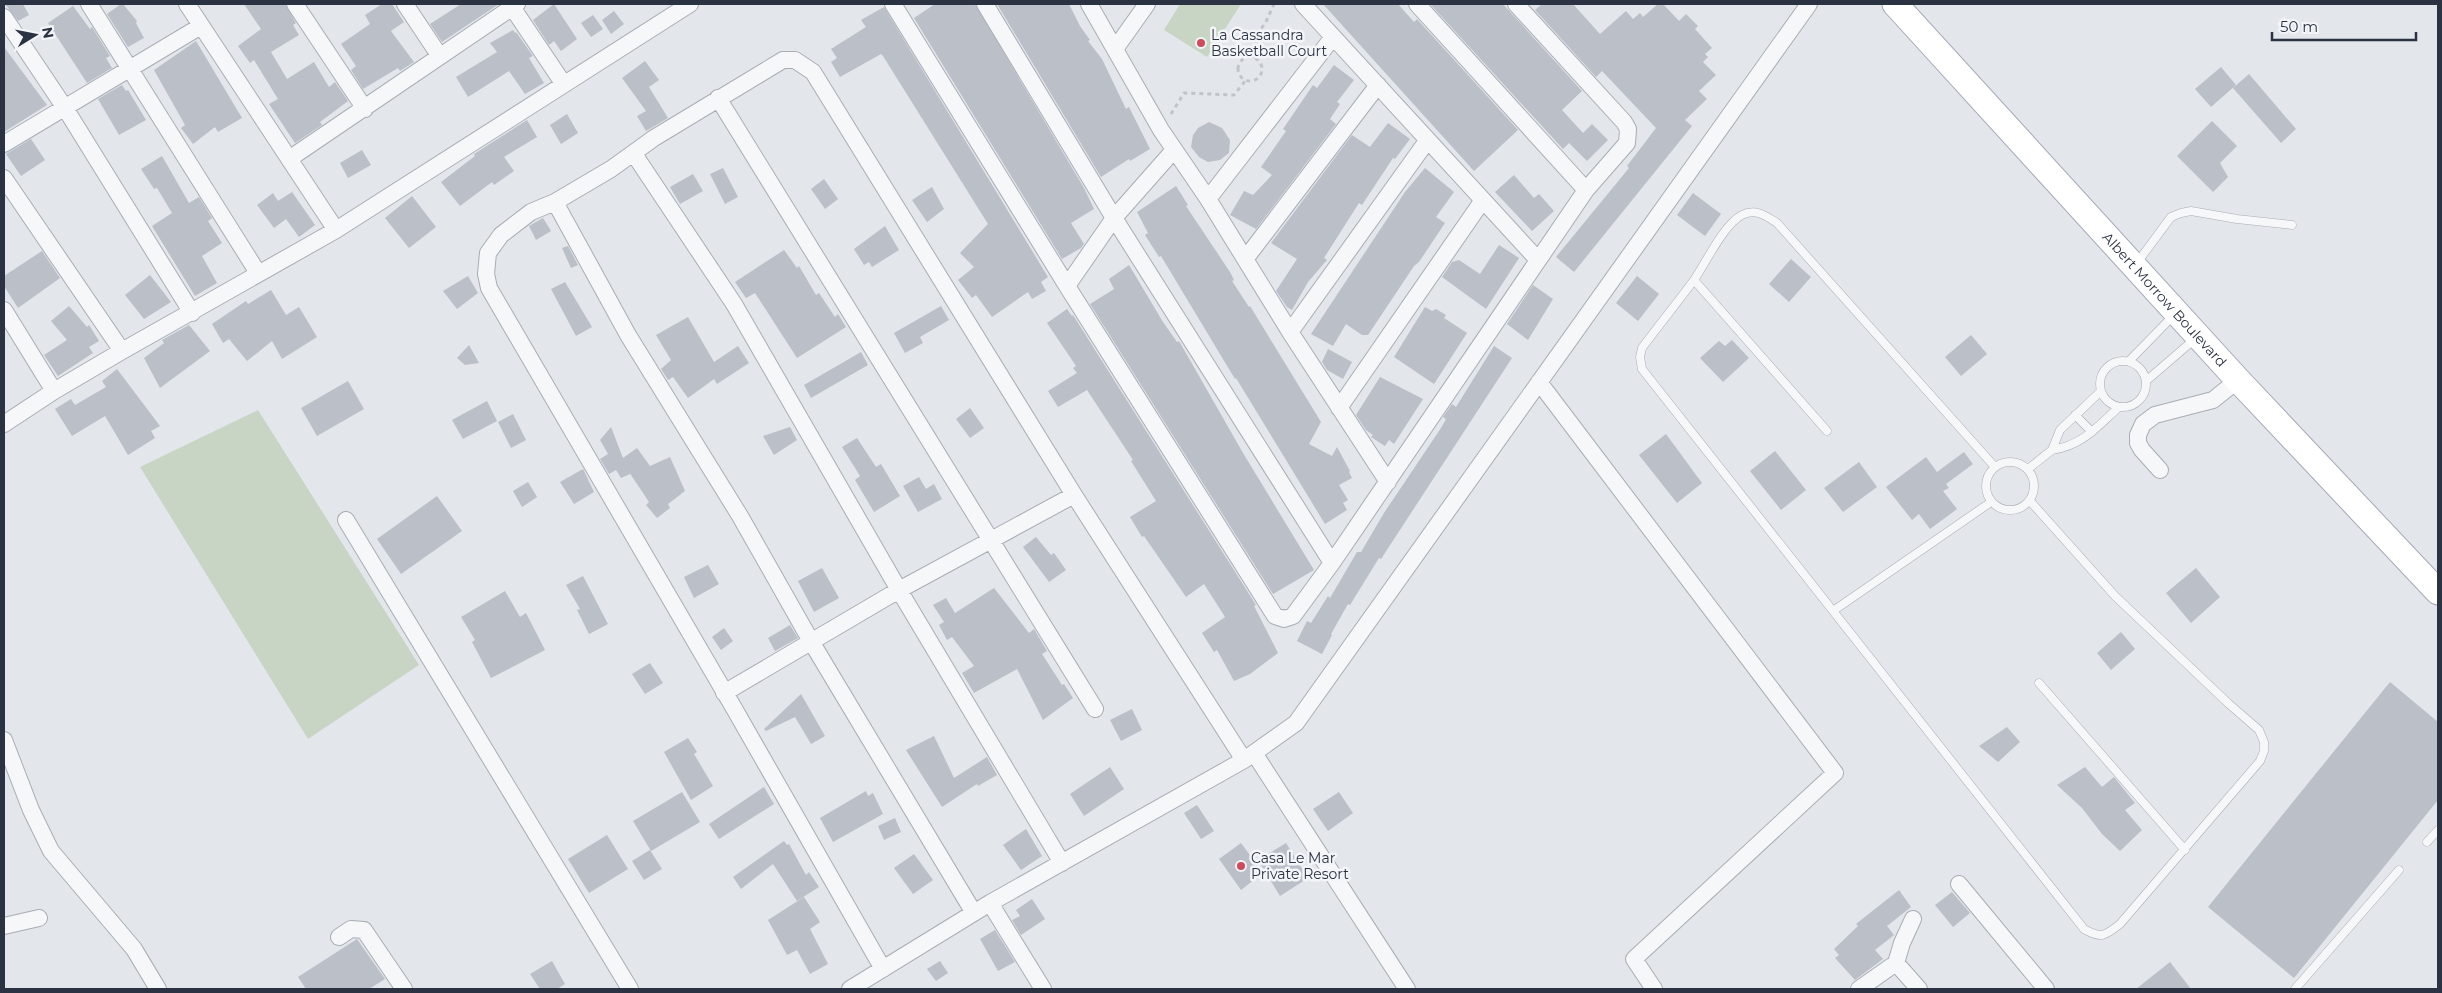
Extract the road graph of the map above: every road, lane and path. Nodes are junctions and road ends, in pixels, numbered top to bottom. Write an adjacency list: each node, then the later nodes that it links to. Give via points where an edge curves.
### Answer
1 (88, 4): 23 (street)
2 (187, 4): 18 (street)
3 (295, 4): 29 (street)
4 (405, 4): 21 (street)
5 (690, 4): 25 (street)
6 (893, 4): 49 (street)
7 (985, 4): 41 (street)
8 (1089, 4): 20 (street)
9 (1147, 4): 20 (street)
10 (1274, 4): 22 (path, via 1265,24 1256,34)
11 (1303, 4): 19 (street)
12 (1417, 4): 37 (street)
13 (1516, 4): 37 (street, via 1628,129 1626,142)
14 (1809, 4): 59 (street)
15 (1895, 4): 46 (main road, Albert Morrow Boulevard)
16 (513, 5): 21 (street); 25 (street)
17 (4, 17): 28 (street)
18 (201, 26): 23 (street); 35 (street)
19 (1332, 37): 26 (street); 38 (street)
20 (1115, 49): 30 (street)
21 (439, 55): 29 (street)
22 (1253, 58): 24 (path, via 1247,58 1239,65 1240,75); 24 (path, via 1262,65 1261,75 1253,81)
23 (130, 69): 28 (street); 47 (street)
24 (1246, 80): 30 (path, via 1234,95 1184,93)
25 (563, 83): 43 (street)
26 (1378, 85): 31 (street); 44 (street)
27 (718, 98): 34 (street); 73 (street, via 783,60 795,60 814,72); 77 (street)
28 (65, 108): 32 (street); 51 (street)
29 (365, 109): 35 (street)
30 (1161, 130): 33 (street)
31 (1427, 141): 39 (street); 53 (street)
32 (4, 144)
33 (1174, 150): 38 (street); 41 (street)
34 (634, 154): 40 (street); 79 (street, via 734,304)
35 (289, 159): 43 (street)
36 (4, 178): 55 (street)
37 (1586, 190): 45 (street)
38 (1208, 199): 44 (street)
39 (1483, 200): 45 (street); 63 (street)
40 (556, 202): 82 (street, via 628,334 740,516); 84 (street, via 531,212 501,235 488,253 489,288)
41 (1114, 218): 49 (street); 78 (street)
42 (2292, 225): 46 (lane, via 2191,211 2181,213 2165,224)
43 (336, 230): 47 (street)
44 (1246, 258): 53 (street)
45 (1538, 260): 72 (street)
46 (2134, 268): 52 (main road, Albert Morrow Boulevard)
47 (258, 273): 51 (street)
48 (1694, 280): 66 (lane); 69 (lane, via 1729,227 1742,216 1753,212 1762,214 1777,224); 81 (lane, via 1642,348 1642,369)
49 (1067, 286): 78 (street, via 1275,616 1284,619 1292,616)
50 (4, 310): 60 (street)
51 (192, 313): 55 (street)
52 (2176, 313): 54 (main road, Albert Morrow Boulevard); 56 (lane)
53 (1290, 332): 63 (street)
54 (2198, 337): 57 (main road, Albert Morrow Boulevard); 58 (lane)
55 (122, 351): 60 (street)
56 (2129, 361): 58 (lane, via 2144,372); 61 (lane, via 2110,364 2100,381)
57 (2238, 380): 71 (street, via 2213,400 2155,415 2143,424 2138,442); 80 (main road, Albert Morrow Boulevard)
58 (2146, 381): 62 (lane, via 2146,390 2136,403)
59 (1539, 382): 87 (street, via 1296,723); 108 (street, via 1836,774 1634,959)
60 (54, 391): 65 (street)
61 (2102, 391): 62 (lane, via 2108,401); 64 (lane)
62 (2119, 407): 67 (lane)
63 (1339, 408): 72 (street)
64 (2075, 415): 67 (lane); 68 (lane, via 2060,430)
65 (4, 424)
66 (1827, 431)
67 (2092, 432): 68 (lane, via 2079,443)
68 (2052, 450): 70 (lane)
69 (1996, 467): 70 (lane, via 2012,462); 75 (lane, via 1986,483)
70 (2028, 470): 74 (lane, via 2034,485)
71 (2160, 470)
72 (1388, 482): 78 (street)
73 (1074, 495): 77 (street); 87 (street)
74 (2030, 501): 75 (lane, via 2015,510 2006,510); 90 (lane, via 2115,596 2258,730 2264,742 2260,761)
75 (1991, 502): 81 (lane)
76 (346, 520): 104 (street)
77 (990, 540): 79 (street); 85 (street)
78 (1332, 564)
79 (899, 590): 82 (street); 91 (street)
80 (2438, 592)
81 (1833, 611): 90 (lane, via 2084,929 2095,936 2107,934 2120,924)
82 (812, 643): 84 (street); 95 (street)
83 (2039, 683): 90 (lane)
84 (724, 693): 101 (street)
85 (1095, 709)
86 (4, 740): 102 (street, via 51,851 134,949)
87 (1249, 756): 91 (street); 107 (street)
88 (2438, 830): 89 (lane)
89 (2427, 842)
90 (2185, 850)
91 (1062, 863): 94 (street)
92 (2399, 870): 112 (lane)
93 (1959, 884): 111 (street)
94 (990, 904): 95 (street); 106 (street)
95 (974, 913): 101 (street)
96 (39, 918): 98 (street)
97 (1913, 919): 100 (street)
98 (4, 926)
99 (339, 937): 103 (street, via 351,929 364,930)
100 (1896, 962): 109 (street); 110 (street)
101 (878, 979): 105 (street)
102 (158, 989)
103 (404, 989)
104 (630, 989)
105 (850, 989)
106 (1043, 989)
107 (1407, 989)
108 (1654, 989)
109 (1859, 989)
110 (1919, 989)
111 (2046, 989)
112 (2295, 989)

